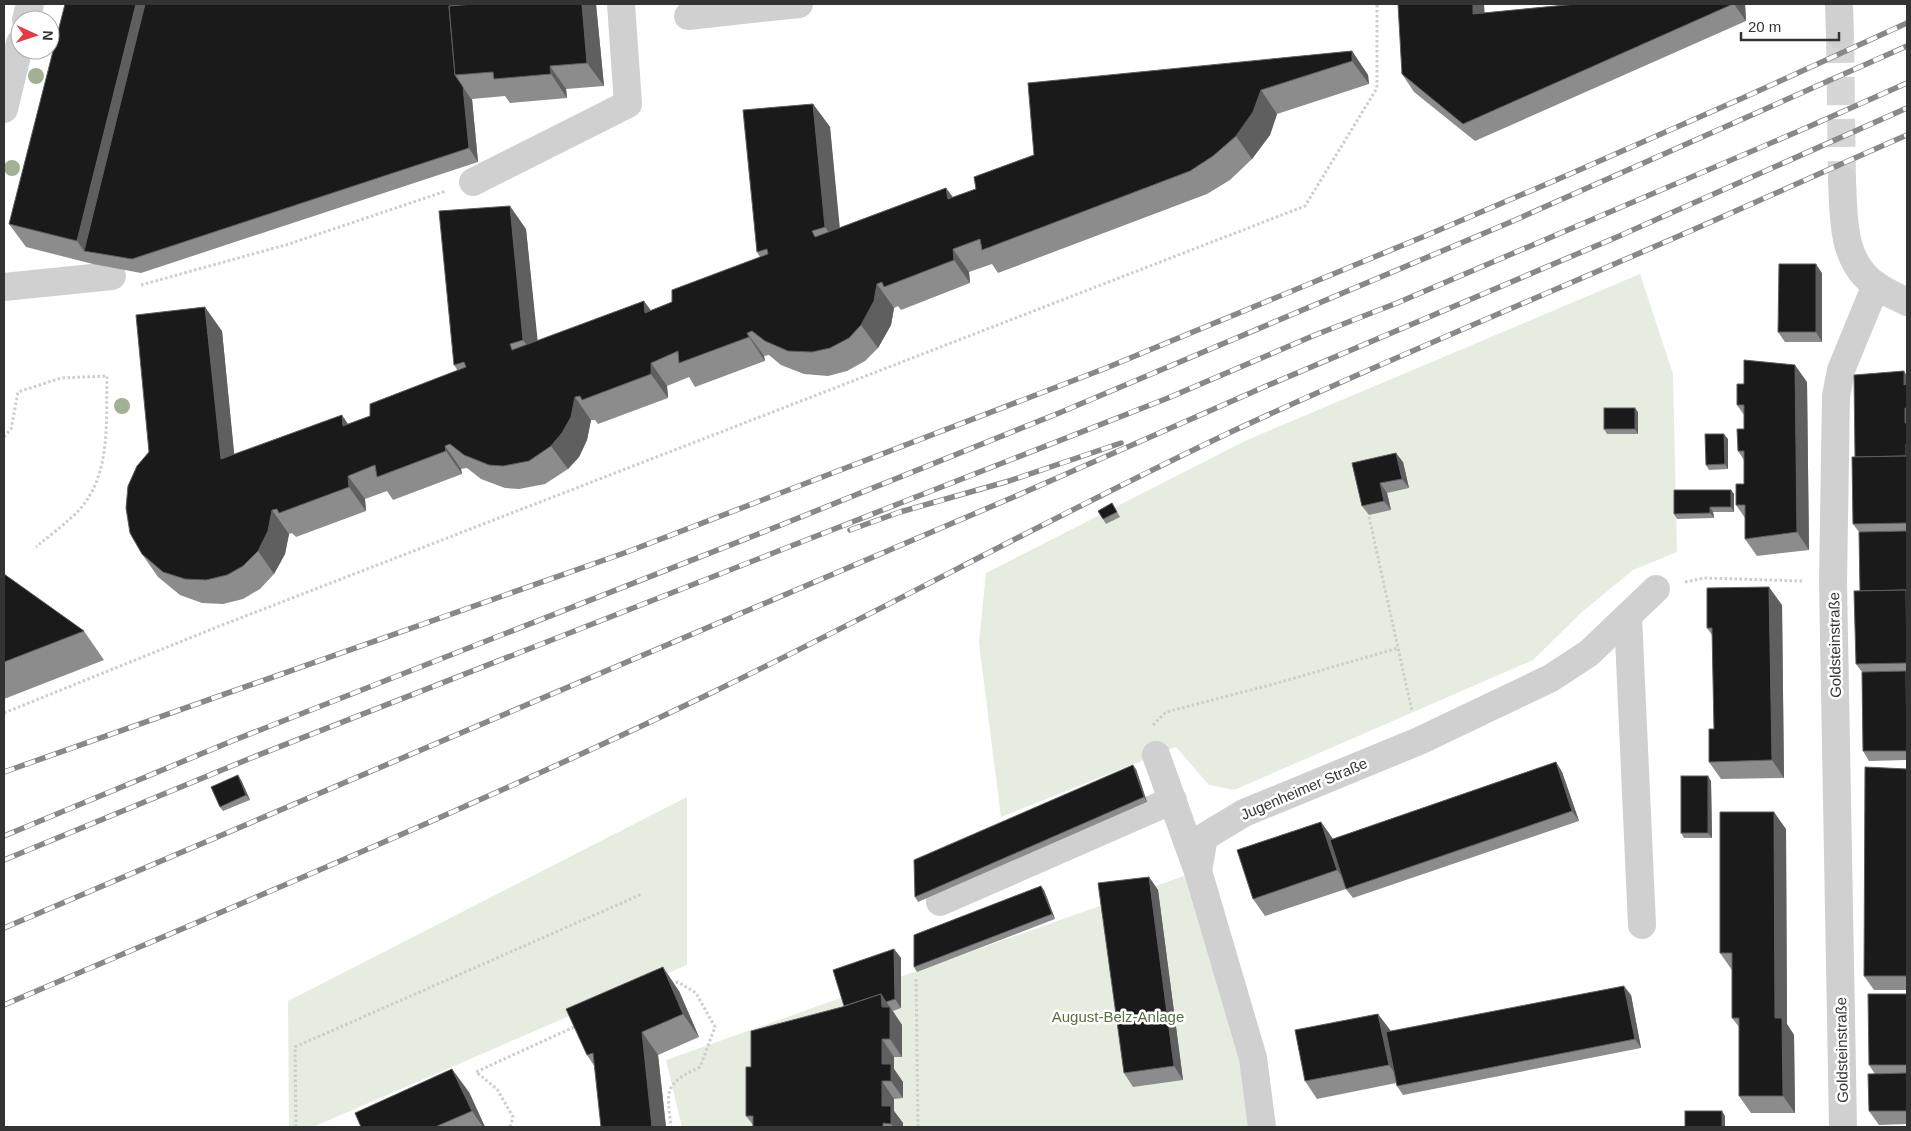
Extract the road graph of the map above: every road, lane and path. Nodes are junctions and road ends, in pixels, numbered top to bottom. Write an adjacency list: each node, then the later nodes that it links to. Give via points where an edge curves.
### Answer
1 (621, 4): 12 (street, via 628,104)
2 (799, 4): 5 (street)
3 (1377, 4): 24 (path, via 1377,88 1305,206 212,629)
4 (1840, 4): 8 (street)
5 (770, 5): 6 (street)
6 (726, 8): 7 (street)
7 (688, 16)
8 (1840, 35)
9 (12, 60): 10 (street)
10 (4, 108)
11 (1842, 180): 14 (street, via 1845,230 1850,251 1857,265)
12 (473, 182): 13 (path, via 289,244)
13 (122, 282): 15 (street)
14 (1876, 285): 16 (street); 20 (street, Goldsteinstraße, via 1841,370 1836,396)
15 (4, 287)
16 (1907, 302)
17 (4, 437): 19 (path, via 11,429 18,392 61,378 106,376 105,442 98,480 80,509)
18 (1369, 517): 23 (path)
19 (36, 548)
20 (1834, 582): 21 (path, via 1704,578); 40 (street, Goldsteinstraße)
21 (1656, 589): 22 (street, Jugenheimer Straße)
22 (1628, 616): 25 (street, Jugenheimer Straße, via 1589,653 1551,678); 31 (street)
23 (1398, 648): 25 (path); 26 (path, via 1166,712 1153,724)
24 (4, 713)
25 (1419, 741): 28 (street, Jugenheimer Straße, via 1244,813 1204,837)
26 (1156, 755): 27 (street)
27 (1173, 800): 28 (street); 30 (street)
28 (1198, 872): 39 (street, Jugenheimer Straße, via 1253,1058)
29 (642, 894): 35 (path, via 295,1047)
30 (940, 902)
31 (1642, 925)
32 (916, 979): 38 (path)
33 (664, 986): 37 (path, via 678,982 696,992 715,1027 700,1067 679,1076 668,1094)
34 (584, 1022): 36 (path, via 476,1072 497,1089 513,1117)
35 (296, 1127)
36 (510, 1127)
37 (671, 1127)
38 (918, 1127)
39 (1262, 1127)
40 (1843, 1127)

